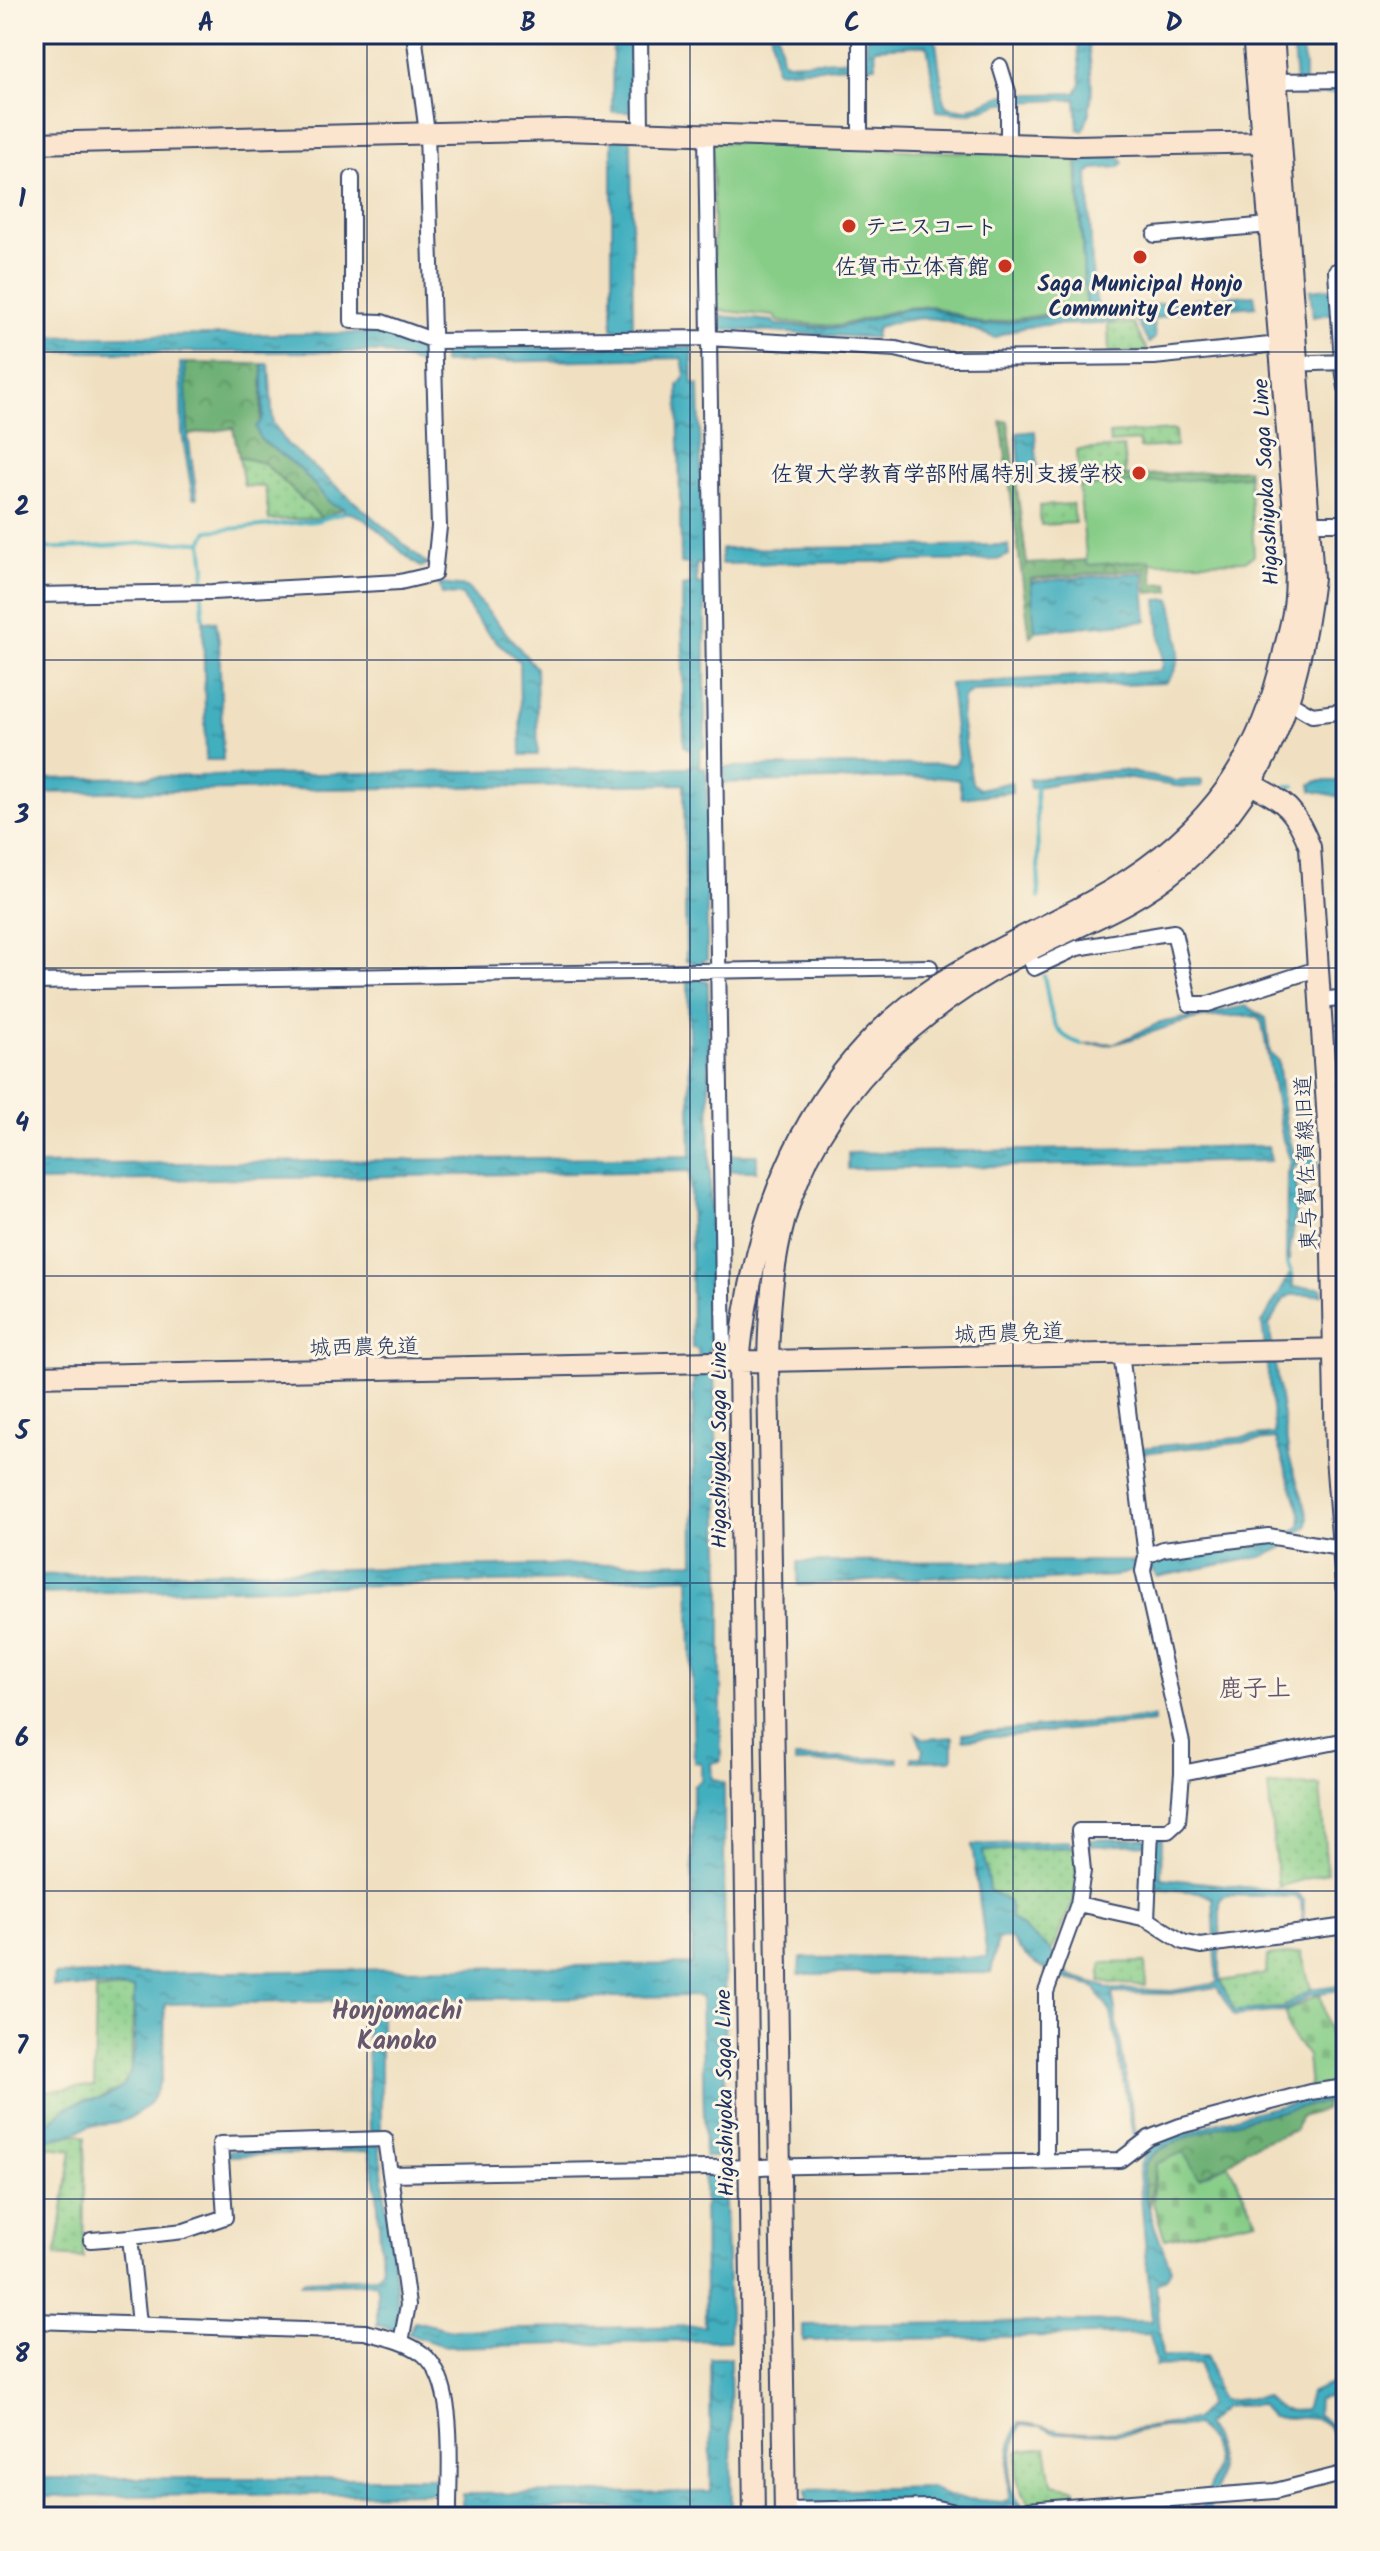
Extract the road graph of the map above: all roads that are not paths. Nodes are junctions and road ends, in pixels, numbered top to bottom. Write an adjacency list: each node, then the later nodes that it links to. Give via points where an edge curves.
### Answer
1 (414, 34): 10 (street)
2 (860, 34): 12 (street)
3 (1253, 34): 13 (main road, Higashiyoka Saga Line)
4 (1273, 34): 8 (main road, Higashiyoka Saga Line)
5 (640, 37): 9 (street)
6 (1000, 66): 15 (street, via 1008,99)
7 (1346, 80): 8 (street)
8 (1292, 81): 13 (main road, Higashiyoka Saga Line)
9 (641, 132): 10 (main road); 11 (main road)
10 (427, 133): 14 (main road); 21 (street)
11 (706, 133): 12 (main road); 20 (street)
12 (860, 140): 15 (main road)
13 (1271, 142): 15 (main road); 17 (main road, Higashiyoka Saga Line); 22 (main road, Higashiyoka Saga Line)
14 (34, 143)
15 (1008, 144)
16 (352, 178): 21 (street, via 352,321 382,322)
17 (1270, 225): 18 (street); 22 (main road, Higashiyoka Saga Line)
18 (1155, 235)
19 (1346, 268): 23 (street, via 1336,271)
20 (708, 338): 21 (street); 22 (street, via 896,349 928,357 1066,360); 34 (street)
21 (435, 341): 27 (street, via 439,527 434,574 400,582)
22 (1289, 353): 23 (street); 25 (main road, Higashiyoka Saga Line); 28 (main road, Higashiyoka Saga Line, via 1295,600)
23 (1342, 362): 24 (street)
24 (1346, 388)
25 (1310, 523): 26 (street); 28 (main road, Higashiyoka Saga Line, via 1310,601)
26 (1346, 523)
27 (34, 595)
28 (1282, 697): 29 (street, via 1312,715); 30 (main road, Higashiyoka Saga Line, via 1276,742)
29 (1346, 711)
30 (1243, 780): 31 (main road, Higashiyoka Saga Line, via 1233,810 1179,867 1113,912); 33 (main road, 東与賀佐賀線旧道, via 1298,815 1310,847); 42 (main road, Higashiyoka Saga Line, via 1166,853 1094,900 943,980 858,1054 808,1122 767,1212 744,1316)
31 (1027, 951): 33 (street, via 1034,968 1077,948 1174,932 1190,1004 1208,1004); 41 (main road, Higashiyoka Saga Line, via 953,993 914,1023 879,1056 823,1133 785,1216 772,1278)
32 (930, 967): 34 (street)
33 (1320, 968): 37 (main road, 東与賀佐賀線旧道)
34 (705, 971): 35 (street); 42 (street)
35 (34, 982)
36 (1346, 997): 37 (street)
37 (1322, 1000): 38 (main road, 東与賀佐賀線旧道)
38 (1339, 1280): 39 (main road, 東与賀佐賀線旧道)
39 (1340, 1349): 40 (main road, 城西農免道); 44 (main road, 東与賀佐賀線旧道)
40 (1121, 1353): 41 (main road, 城西農免道); 45 (street)
41 (768, 1362): 42 (main road, 城西農免道); 55 (main road, Higashiyoka Saga Line)
42 (717, 1363): 43 (main road, 城西農免道); 56 (main road, Higashiyoka Saga Line)
43 (34, 1376)
44 (1345, 1549): 45 (street, via 1279,1537 1163,1549); 46 (main road, 東与賀佐賀線旧道)
45 (1145, 1564): 48 (street, via 1182,1743)
46 (1346, 1586)
47 (1346, 1740): 48 (street)
48 (1182, 1773): 49 (street, via 1178,1822)
49 (1151, 1838): 50 (street, via 1079,1831 1083,1871); 51 (street)
50 (1078, 1904): 51 (street); 54 (street, via 1050,1974)
51 (1147, 1919): 52 (street, via 1183,1942 1217,1944)
52 (1346, 1926)
53 (1346, 2087): 54 (street, via 1180,2126 1149,2138 1120,2160)
54 (1046, 2159): 55 (street)
55 (780, 2166): 56 (street); 66 (main road, Higashiyoka Saga Line)
56 (749, 2167): 57 (street); 64 (main road, Higashiyoka Saga Line)
57 (390, 2174): 58 (street, via 385,2139 220,2144 225,2217 184,2231); 62 (street, via 408,2305)
58 (130, 2237): 59 (street); 61 (street)
59 (91, 2240)
60 (34, 2321): 61 (street)
61 (139, 2324): 62 (street)
62 (403, 2331): 67 (street, via 438,2374 447,2400)
63 (1346, 2473): 65 (street, via 1275,2491)
64 (750, 2513)
65 (1021, 2513): 68 (street)
66 (784, 2514): 68 (street, via 932,2507)
67 (449, 2517)
68 (978, 2517)

